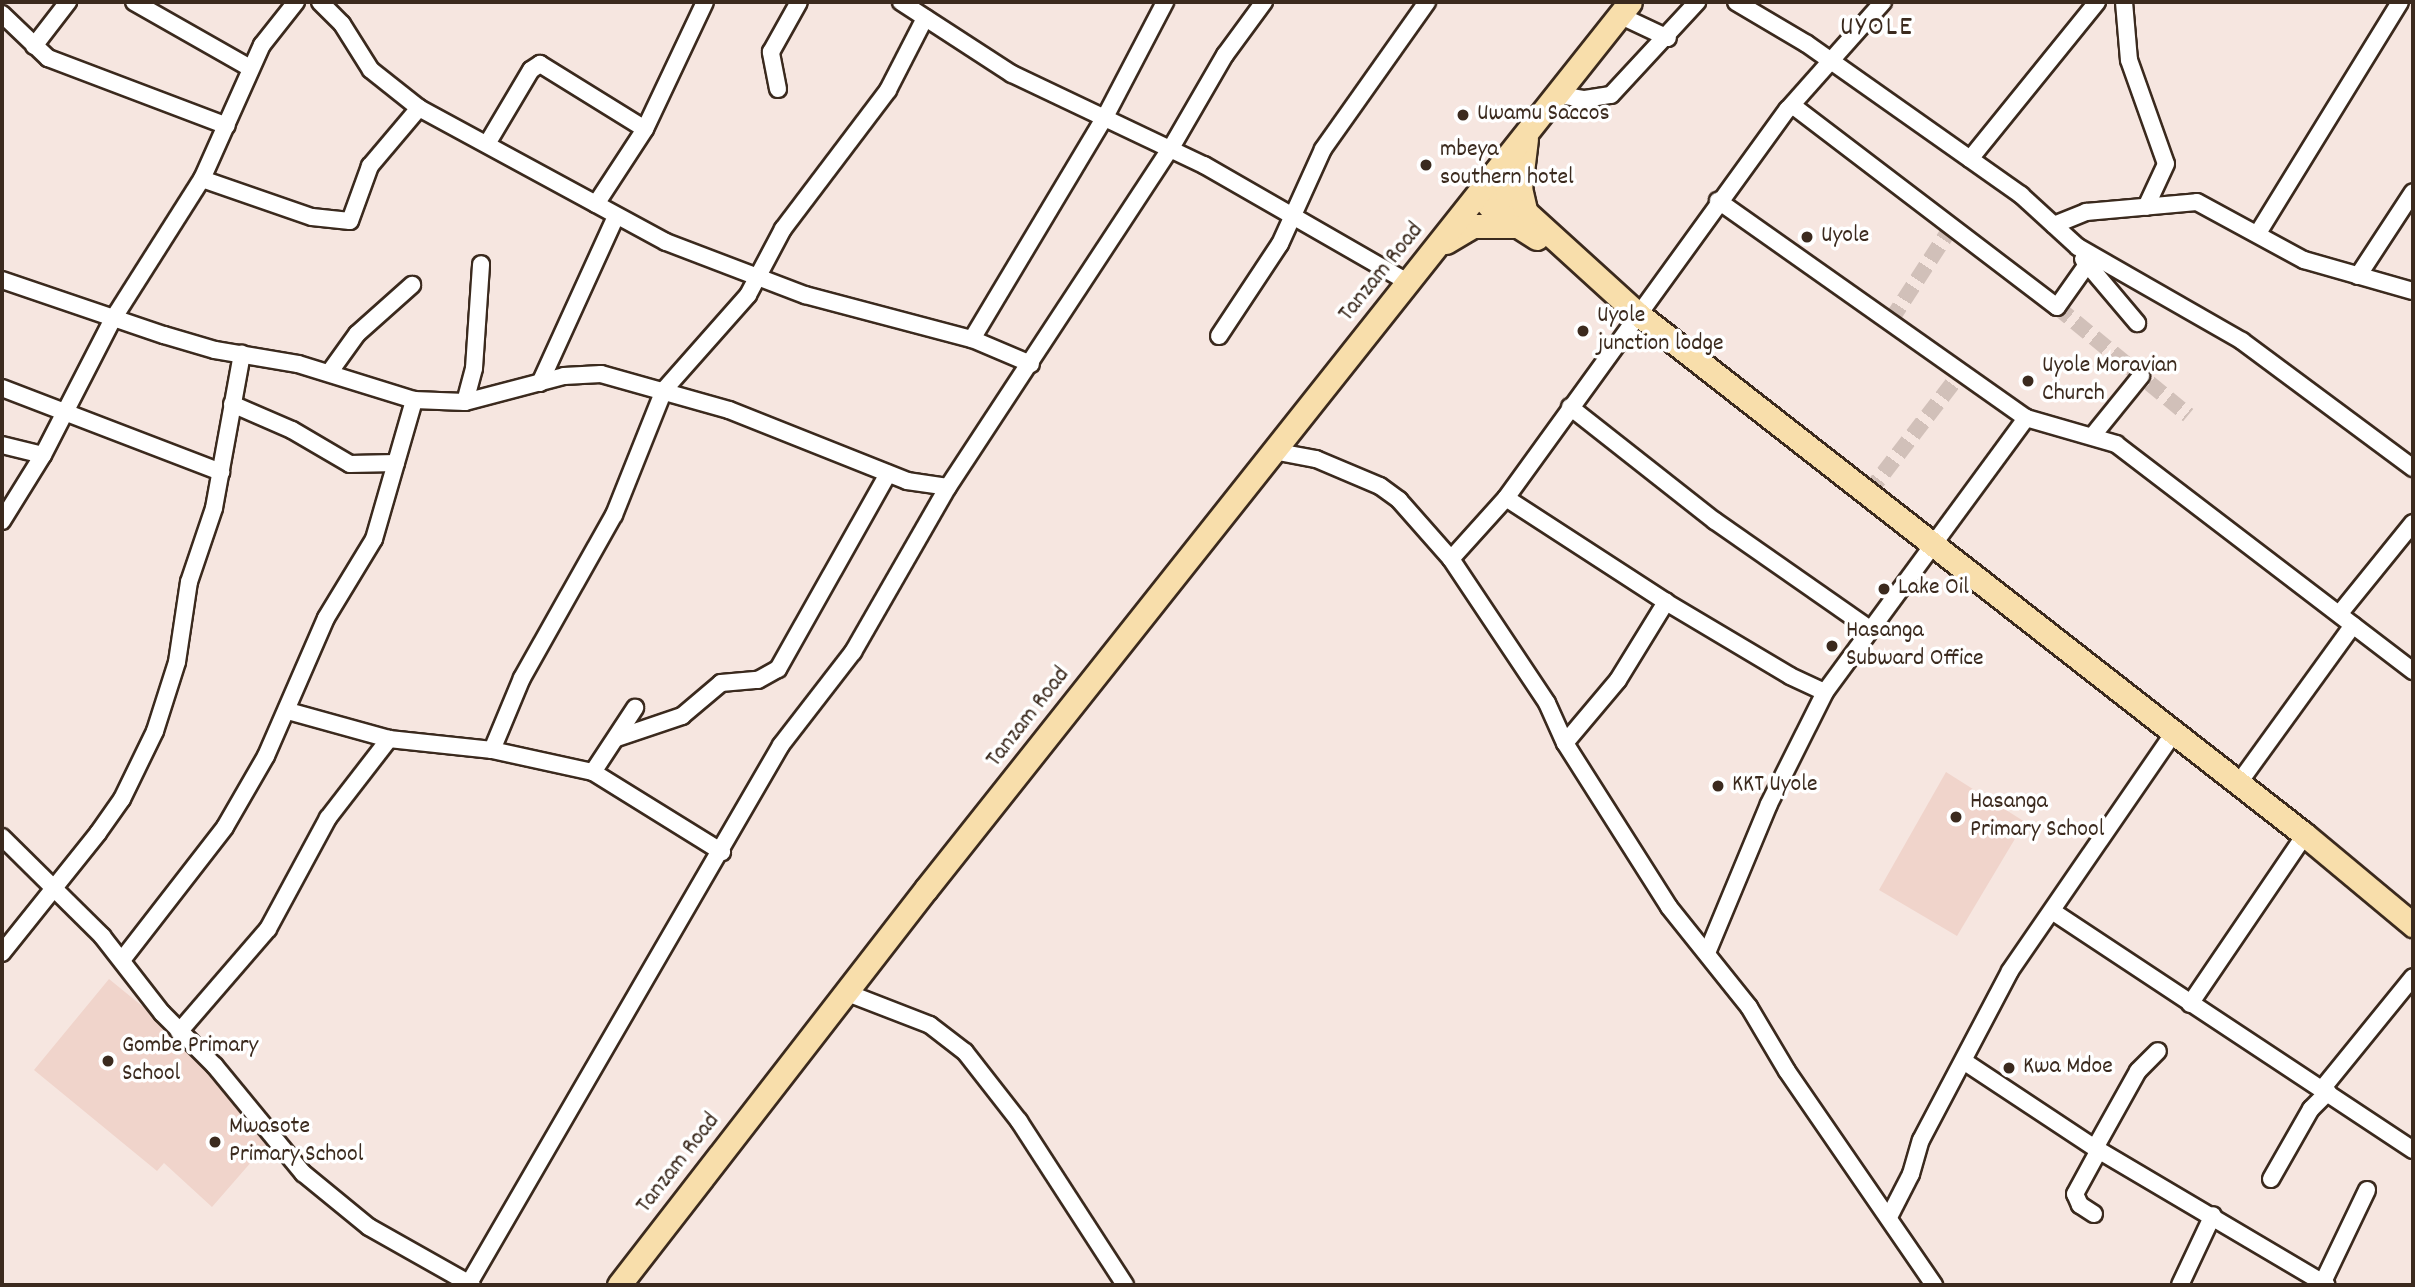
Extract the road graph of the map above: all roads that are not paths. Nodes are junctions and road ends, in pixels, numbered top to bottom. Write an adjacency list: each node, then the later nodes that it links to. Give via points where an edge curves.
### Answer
1 (68, 2): 21 (street)
2 (134, 2): 23 (street)
3 (296, 2): 23 (street)
4 (320, 2): 27 (street, via 342,24 371,70)
5 (705, 2): 30 (street)
6 (799, 2): 24 (street, via 771,52)
7 (901, 2): 19 (street)
8 (1166, 2): 28 (street)
9 (1264, 2): 33 (street, via 1231,45)
10 (1427, 2): 42 (street, via 1323,149)
11 (1697, 2): 20 (street)
12 (1736, 2): 22 (street)
13 (1883, 2): 22 (street)
14 (2097, 2): 34 (street)
15 (2123, 2): 40 (street, via 2129,60 2166,164)
16 (2397, 3): 45 (street)
17 (1624, 9): 20 (street); 25 (highway, Tanzam Road)
18 (2, 14): 21 (street)
19 (925, 18): 28 (street, via 1012,74); 51 (street, via 888,90 783,229)
20 (1668, 38): 25 (street, via 1611,95 1585,99)
21 (34, 46): 29 (street, via 82,74)
22 (1830, 61): 26 (street); 34 (street)
23 (250, 68): 29 (street)
24 (778, 89)
25 (1559, 95): 31 (highway, Tanzam Road)
26 (1792, 105): 38 (street); 49 (street, via 2057,307)
27 (419, 108): 32 (street); 35 (street, via 370,166 350,221 312,217)
28 (1105, 117): 33 (street); 60 (street)
29 (227, 126): 35 (street)
30 (645, 129): 32 (street, via 540,64 531,69); 39 (street)
31 (1528, 133): 36 (highway, Tanzam Road); 43 (highway, via 1520,165)
32 (487, 144): 39 (street)
33 (1171, 148): 42 (street); 62 (street)
34 (1970, 159): 44 (street)
35 (202, 179): 57 (street)
36 (1482, 190): 43 (highway, via 1493,211); 47 (highway, Tanzam Road)
37 (2413, 192): 50 (street)
38 (1718, 201): 56 (street); 73 (street)
39 (596, 204): 41 (street)
40 (2146, 207): 44 (street, via 2086,212); 45 (street, via 2197,202)
41 (615, 216): 51 (street, via 666,242); 65 (street)
42 (1293, 217): 53 (street); 59 (street)
43 (1524, 221): 47 (highway, via 1480,225); 56 (highway)
44 (2054, 225): 46 (street)
45 (2258, 233): 50 (street, via 2304,260)
46 (2078, 247): 49 (street); 79 (street, via 2242,341)
47 (1436, 249): 53 (highway, Tanzam Road)
48 (481, 264): 69 (street, via 474,368)
49 (2086, 267): 58 (street)
50 (2358, 276): 55 (street)
51 (760, 277): 60 (street, via 805,295); 67 (street)
52 (2, 280): 57 (street)
53 (1409, 283): 76 (highway, Tanzam Road)
54 (412, 285): 63 (street, via 357,334)
55 (2413, 291)
56 (1639, 314): 71 (street); 86 (highway)
57 (113, 319): 61 (street); 72 (street)
58 (2137, 323)
59 (1219, 336)
60 (972, 339): 62 (street)
61 (242, 354): 63 (street); 70 (street)
62 (1031, 364): 82 (street)
63 (329, 373): 68 (street)
64 (2141, 376): 74 (street)
65 (540, 383): 67 (street, via 583,373); 69 (street)
66 (2, 388): 72 (street)
67 (664, 390): 81 (street); 100 (street, via 614,515 522,678)
68 (414, 400): 69 (street); 78 (street)
69 (465, 402)
70 (232, 404): 78 (street, via 292,430 350,464); 80 (street)
71 (1570, 407): 83 (street); 91 (street, via 1715,521)
72 (65, 410): 77 (street); 80 (street)
73 (2026, 418): 74 (street); 86 (street)
74 (2094, 434): 89 (street, via 2144,463)
75 (2, 445): 77 (street)
76 (1273, 451): 87 (street, via 1316,459 1380,486 1399,500); 113 (highway, Tanzam Road)
77 (43, 454): 84 (street)
78 (396, 463): 95 (street, via 370,547 326,618)
79 (2413, 468)
80 (221, 472): 106 (street, via 189,582 177,662 155,731 122,799)
81 (888, 474): 82 (street, via 925,486); 97 (street, via 778,669 758,680 726,681 682,716)
82 (948, 487): 105 (street, via 853,652 774,755)
83 (1506, 498): 87 (street); 88 (street)
84 (2, 521)
85 (2413, 523): 89 (street)
86 (1931, 543): 91 (street); 96 (highway)
87 (1451, 559): 99 (street, via 1547,703)
88 (1666, 602): 93 (street); 99 (street, via 1618,680)
89 (2340, 613): 90 (street)
90 (2353, 625): 92 (street); 102 (street)
91 (1870, 629): 93 (street)
92 (2413, 671)
93 (1825, 692): 110 (street, via 1769,804)
94 (635, 708): 97 (street)
95 (288, 711): 98 (street); 111 (street, via 225,827)
96 (2174, 732): 102 (highway); 107 (street)
97 (617, 738): 101 (street)
98 (389, 739): 100 (street); 115 (street, via 328,818 268,929)
99 (1565, 743): 110 (street, via 1669,907)
100 (492, 750): 101 (street)
101 (593, 772): 105 (street)
102 (2238, 785): 103 (highway)
103 (2305, 835): 108 (highway); 114 (street)
104 (2, 837): 106 (street)
105 (722, 852): 127 (street)
106 (55, 886): 109 (street); 111 (street)
107 (2052, 911): 114 (street); 117 (street, via 2004,982)
108 (2413, 925)
109 (2, 953)
110 (1707, 953): 124 (street, via 1749,1007 1787,1071)
111 (122, 960): 115 (street)
112 (2413, 977): 118 (street)
113 (845, 992): 128 (highway, Tanzam Road); 129 (street, via 930,1025 965,1052 1019,1121)
114 (2190, 1004): 118 (street)
115 (179, 1032): 127 (street, via 215,1066 303,1173 335,1202)
116 (2158, 1051): 119 (street, via 2138,1071)
117 (1965, 1062): 119 (street); 124 (street, via 1921,1140 1911,1174)
118 (2325, 1091): 120 (street); 121 (street)
119 (2097, 1149): 123 (street, via 2075,1194 2080,1205); 125 (street)
120 (2413, 1150)
121 (2271, 1179)
122 (2367, 1190): 126 (street)
123 (2094, 1214)
124 (1890, 1215): 130 (street)
125 (2213, 1215): 126 (street); 131 (street)
126 (2325, 1284)
127 (470, 1285)
128 (619, 1285)
129 (1125, 1285)
130 (1934, 1285)
131 (2180, 1285)

